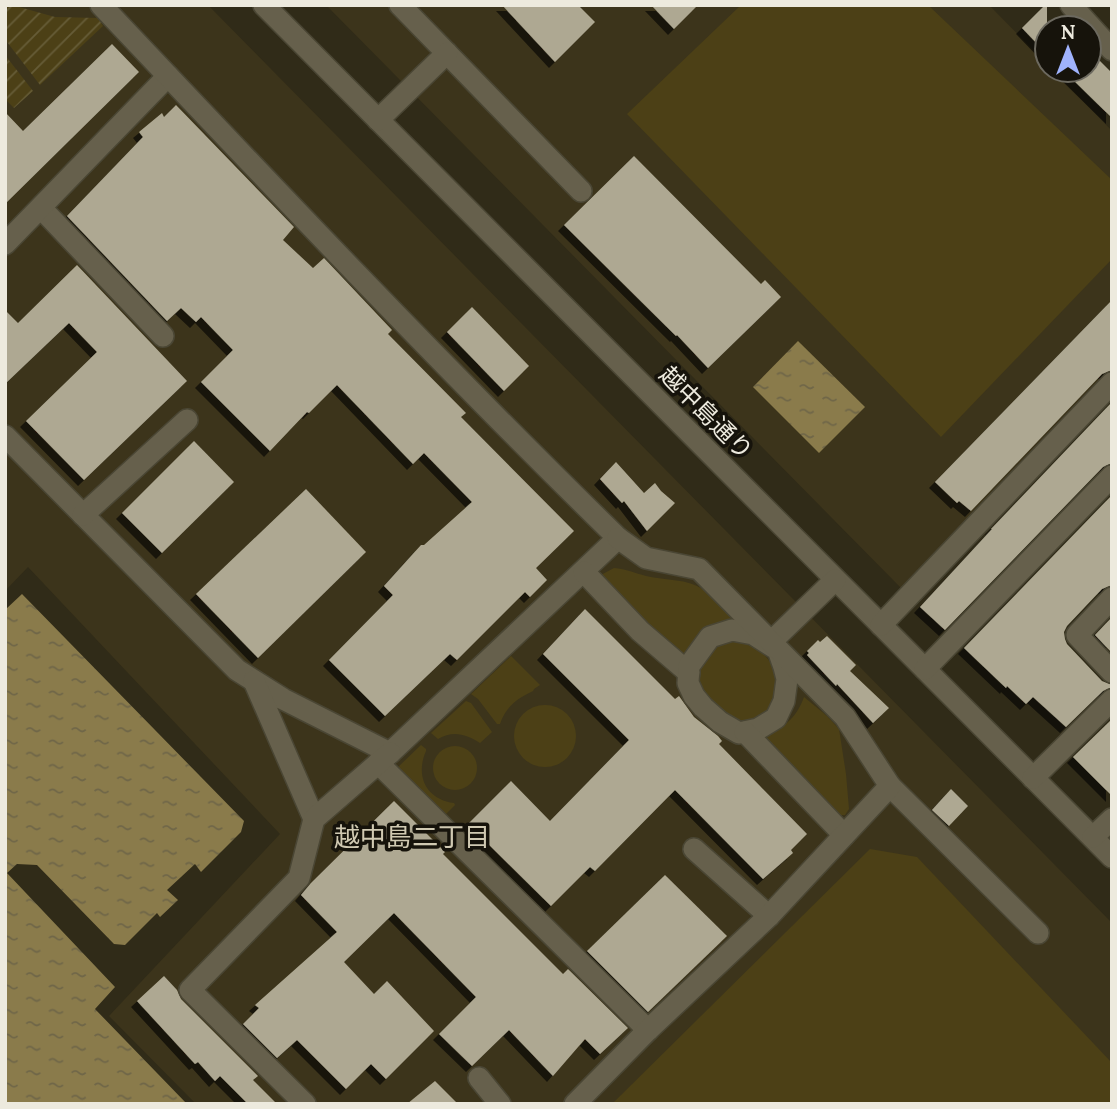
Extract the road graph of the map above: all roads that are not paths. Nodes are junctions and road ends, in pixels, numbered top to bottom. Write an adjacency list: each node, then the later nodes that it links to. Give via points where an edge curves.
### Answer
1 (102, 5): 7 (street)
2 (264, 5): 8 (street, 越中島通り)
3 (400, 5): 6 (street)
4 (1071, 5): 5 (street)
5 (1112, 50)
6 (447, 53): 8 (street); 9 (street)
7 (168, 76): 10 (street); 18 (street, via 387,306)
8 (378, 120): 20 (street, 越中島通り)
9 (581, 191)
10 (41, 208): 11 (street); 12 (street)
11 (5, 244)
12 (163, 336)
13 (1112, 383): 22 (street)
14 (187, 420): 17 (street)
15 (5, 436): 17 (street)
16 (1112, 476): 24 (street)
17 (83, 514): 27 (street, via 237,670)
18 (618, 538): 19 (street); 23 (street, via 646,558 699,569)
19 (584, 572): 26 (street, via 640,631); 30 (street)
20 (835, 580): 22 (street, 越中島通り); 23 (street)
21 (1112, 598): 25 (street, via 1077,635)
22 (881, 625): 24 (street, 越中島通り)
23 (774, 646): 26 (street, via 732,629 710,638 689,666); 29 (street, via 785,667 784,701 776,718); 32 (street, via 845,717)
24 (925, 669): 31 (street, 越中島通り)
25 (1112, 672)
26 (689, 673): 29 (street, via 688,683 703,707 720,722)
27 (254, 681): 30 (street); 33 (street)
28 (1112, 700): 31 (street)
29 (745, 732): 35 (street)
30 (384, 758): 33 (street); 41 (street)
31 (1032, 778): 36 (street, 越中島通り)
32 (890, 786): 35 (street); 40 (street)
33 (314, 818): 43 (street, via 299,878 190,990)
34 (1112, 819): 36 (street)
35 (844, 835): 39 (street)
36 (1093, 837): 38 (street, 越中島通り)
37 (694, 849): 39 (street)
38 (1112, 858)
39 (769, 916): 41 (street)
40 (1038, 933)
41 (648, 1030): 45 (street)
42 (479, 1078): 44 (street)
43 (305, 1104)
44 (500, 1104)
45 (575, 1104)

